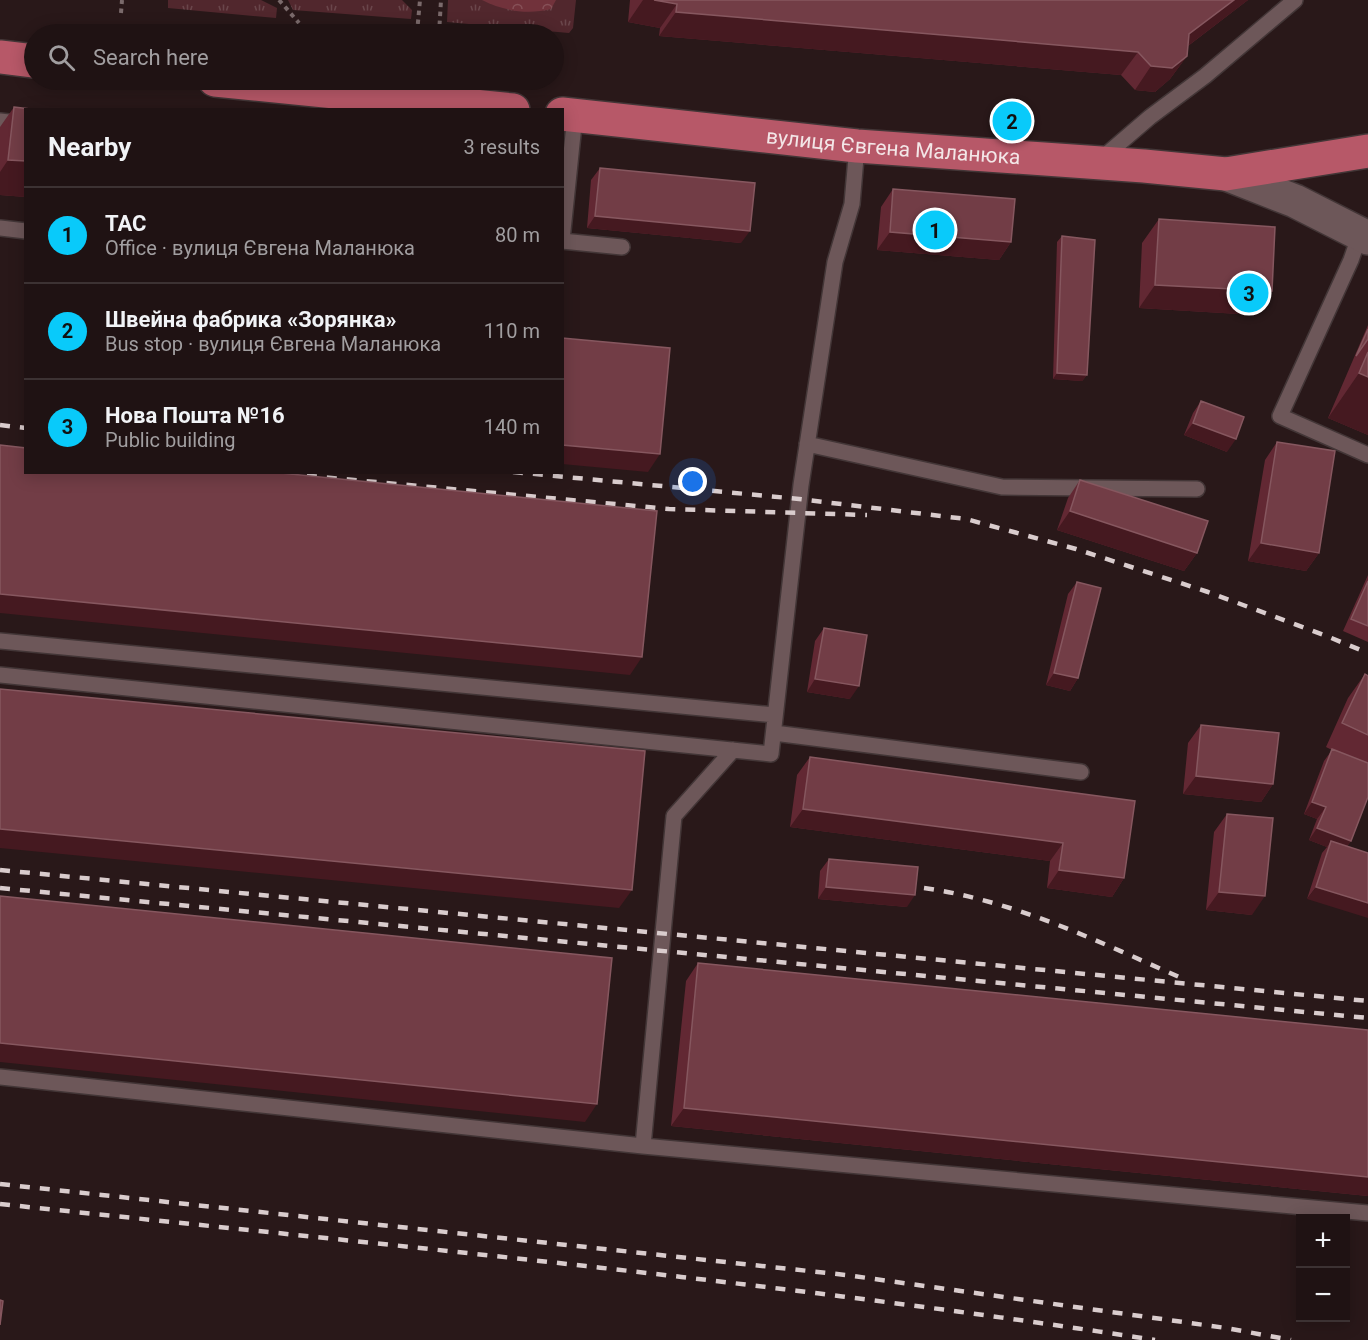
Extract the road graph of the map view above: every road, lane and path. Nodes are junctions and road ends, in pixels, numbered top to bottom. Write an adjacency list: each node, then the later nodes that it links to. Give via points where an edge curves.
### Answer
1 (122, 0): 6 (path)
2 (279, 0): 7 (path)
3 (420, 0): 8 (path)
4 (441, 0): 9 (path)
5 (1295, 0): 20 (lane)
6 (121, 13)
7 (299, 23)
8 (418, 24)
9 (440, 24)
10 (0, 57): 11 (main road)
11 (24, 60)
12 (268, 90): 13 (main road)
13 (320, 100): 14 (main road)
14 (474, 108)
15 (569, 115): 18 (main road, вулиця Євгена Маланюка); 22 (lane)
16 (0, 121): 17 (lane)
17 (24, 124)
18 (857, 146): 20 (main road, вулиця Євгена Маланюка); 28 (lane, via 852,204 835,262)
19 (1368, 151): 21 (main road, вулиця Євгена Маланюка)
20 (1096, 163): 21 (main road, вулиця Євгена Маланюка)
21 (1226, 174): 25 (main road, via 1295,201)
22 (564, 204)
23 (0, 228): 24 (lane)
24 (24, 231)
25 (1364, 236): 29 (lane, via 1280,416)
26 (564, 240): 27 (lane)
27 (622, 247)
28 (807, 444): 30 (lane, via 1002,488); 33 (lane)
29 (1368, 455)
30 (1197, 489)
31 (0, 641): 33 (lane)
32 (0, 675): 35 (lane)
33 (776, 715): 34 (lane)
34 (774, 734): 35 (lane, via 771,754); 36 (lane)
35 (733, 750): 38 (lane, via 675,816)
36 (1081, 772)
37 (0, 1077): 38 (lane)
38 (643, 1146): 39 (lane)
39 (1368, 1213)

